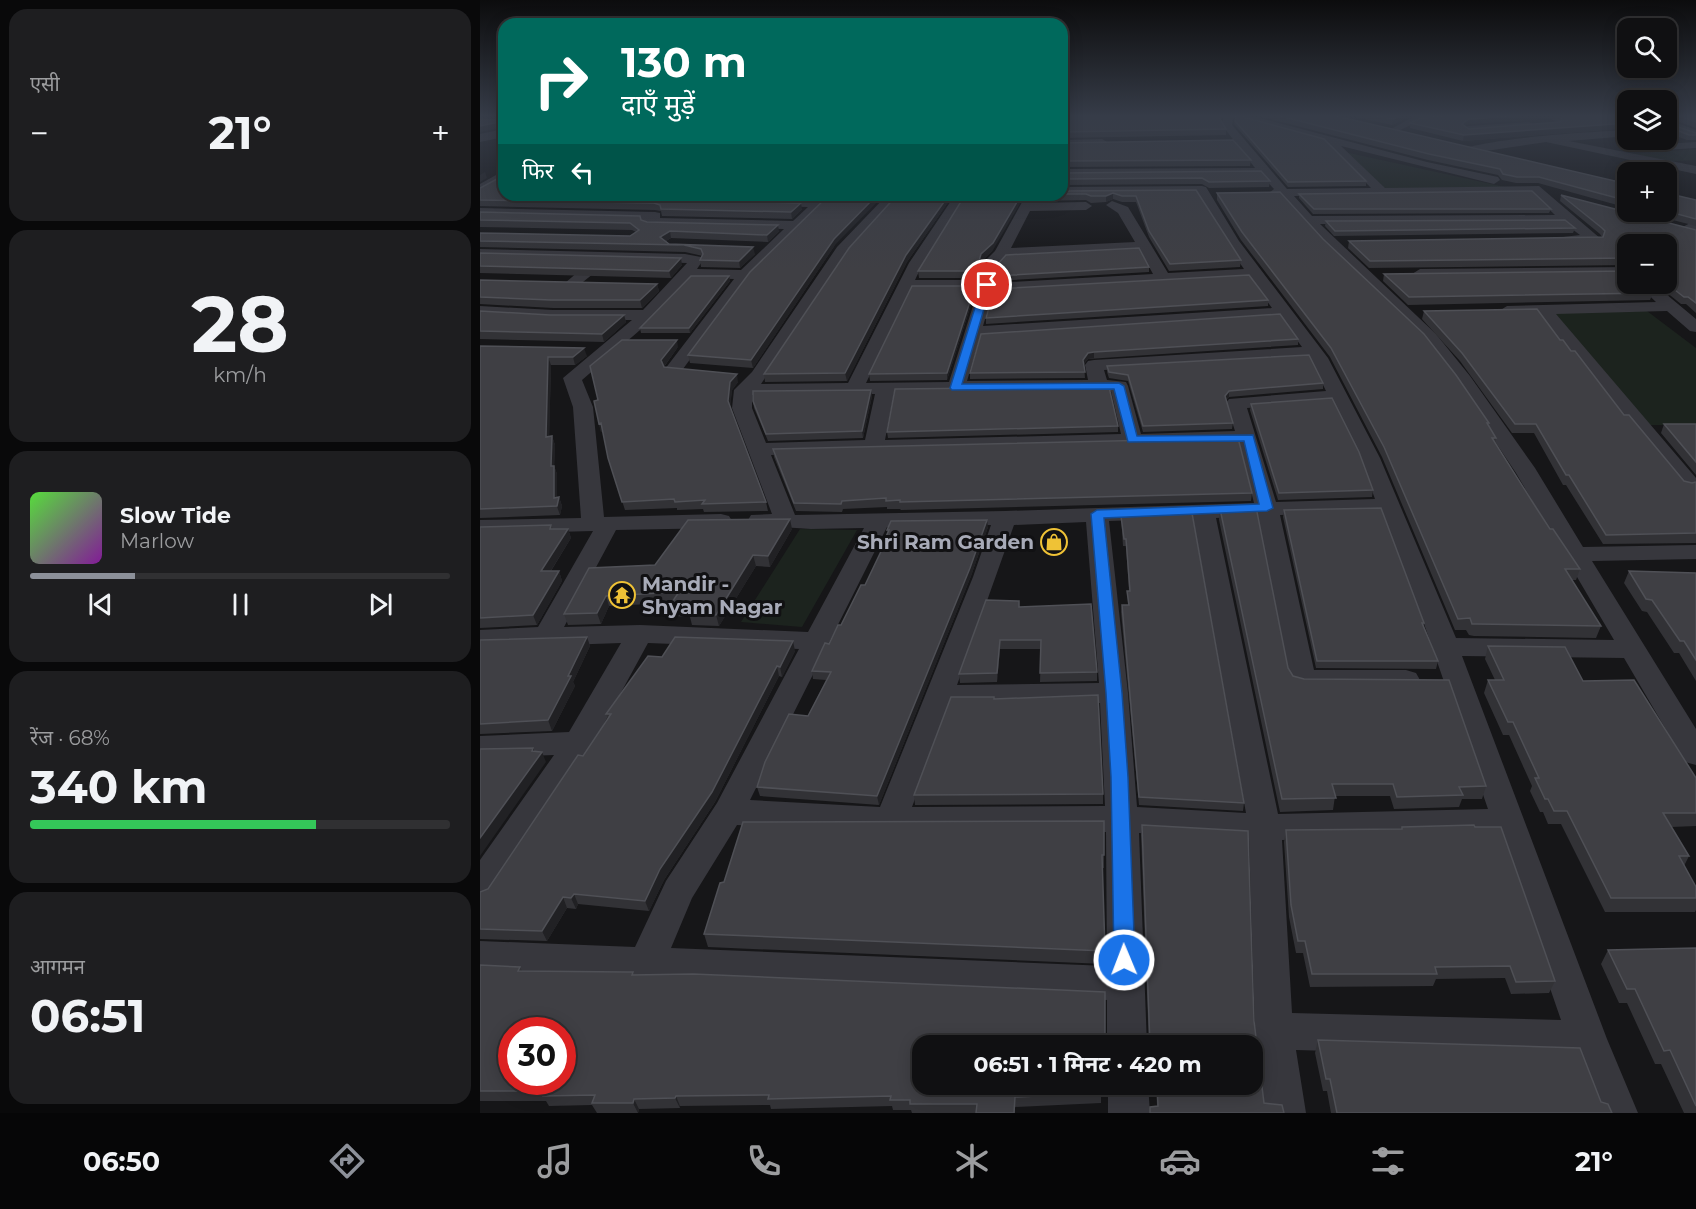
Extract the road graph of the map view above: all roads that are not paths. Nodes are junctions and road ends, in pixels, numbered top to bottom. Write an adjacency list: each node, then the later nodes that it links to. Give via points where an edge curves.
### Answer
1 (1092, 167): 7 (street)
2 (1262, 167): 14 (street)
3 (1356, 167): 12 (street)
4 (1435, 167): 10 (street)
5 (1680, 167): 6 (street)
6 (1696, 170)
7 (1068, 172)
8 (496, 179): 9 (street)
9 (480, 189)
10 (1535, 189): 12 (street); 15 (street); 27 (street)
11 (1068, 191): 44 (street, via 1202,190)
12 (1382, 192): 14 (street)
13 (1261, 193): 14 (street)
14 (1284, 193): 28 (street)
15 (1557, 195)
16 (526, 201): 26 (street)
17 (748, 201): 22 (street)
18 (821, 201): 29 (street)
19 (888, 201): 71 (street, via 842,250 759,376)
20 (957, 201): 51 (street)
21 (1029, 201): 23 (street); 40 (street)
22 (673, 203): 26 (street); 29 (street, via 649,222)
23 (1112, 206): 24 (street); 36 (street, via 1123,210)
24 (1133, 206)
25 (480, 212): 26 (street)
26 (507, 212)
27 (1567, 219): 28 (street); 31 (street, via 1598,243)
28 (1309, 220): 32 (street)
29 (796, 225): 38 (street)
30 (1689, 227): 34 (street, via 1682,231)
31 (1548, 240)
32 (1329, 242): 33 (street); 46 (street)
33 (1352, 242)
34 (1696, 242)
35 (692, 245): 41 (street, via 624,243)
36 (1144, 246): 40 (street); 47 (street)
37 (748, 247): 38 (street)
38 (771, 248): 45 (street)
39 (480, 253): 41 (street)
40 (1001, 253): 52 (street, via 992,262)
41 (606, 256): 43 (street, via 696,260); 48 (street, via 567,283)
42 (1617, 266): 46 (street)
43 (687, 273): 45 (street); 50 (street)
44 (1253, 273): 47 (street); 58 (street)
45 (745, 275): 64 (street)
46 (1364, 275): 59 (street)
47 (1164, 279): 52 (street)
48 (596, 283)
49 (652, 284): 50 (street)
50 (675, 285): 61 (street)
51 (906, 285): 52 (street); 73 (street)
52 (987, 287): 63 (street)
53 (1657, 294): 54 (street)
54 (1671, 306): 55 (street); 62 (street)
55 (1544, 310): 57 (street); 77 (street)
56 (480, 311): 61 (street)
57 (1493, 311)
58 (1285, 312): 63 (street); 69 (street)
59 (1404, 312): 60 (street); 94 (street, via 1463,380 1527,473)
60 (1426, 312)
61 (648, 315): 67 (street)
62 (1696, 327)
63 (973, 332): 75 (street)
64 (695, 339): 66 (street); 70 (street, via 674,369)
65 (640, 340): 67 (street)
66 (673, 340)
67 (614, 345): 68 (street); 91 (street, via 592,367 572,378 583,407)
68 (587, 348)
69 (1314, 352): 72 (street, via 1094,365); 76 (street)
70 (692, 369)
71 (740, 383): 73 (street); 82 (street, via 742,408)
72 (1099, 385): 75 (street); 80 (street, via 1119,386)
73 (855, 387): 74 (street)
74 (885, 387): 75 (street); 81 (street)
75 (956, 388)
76 (1338, 396): 79 (street, via 1236,403); 84 (street)
77 (1640, 425): 78 (street); 83 (street)
78 (1663, 425)
79 (1248, 437): 80 (street); 85 (street)
80 (1132, 440): 81 (street)
81 (874, 445): 82 (street)
82 (759, 449): 89 (street)
83 (1694, 486)
84 (1389, 505): 85 (street); 99 (street)
85 (1267, 508): 86 (street); 101 (street, via 1302,679)
86 (1203, 511): 87 (street); 111 (street)
87 (1097, 514): 88 (street); 102 (street)
88 (1005, 518): 90 (street); 103 (street)
89 (785, 519): 90 (street); 91 (street)
90 (879, 521): 98 (street)
91 (601, 523): 92 (street); 95 (street)
92 (480, 527)
93 (1696, 552): 94 (street)
94 (1575, 554): 100 (street)
95 (547, 634): 96 (street); 97 (street)
96 (640, 634): 98 (street); 104 (street)
97 (480, 639)
98 (818, 641): 107 (street)
99 (1446, 647): 100 (street); 101 (street)
100 (1632, 649): 106 (street)
101 (1457, 681): 110 (street)
102 (1114, 693): 103 (street); 108 (street)
103 (940, 695): 109 (street)
104 (578, 743): 105 (street); 112 (street)
105 (480, 747)
106 (1696, 753)
107 (728, 812): 109 (street); 114 (street, via 678,891)
108 (1122, 819): 109 (street); 111 (street); 115 (street)
109 (891, 820)
110 (1509, 821): 111 (street); 118 (street)
111 (1264, 826): 116 (street)
112 (480, 888)
113 (480, 957): 114 (street)
114 (647, 962): 115 (street)
115 (1125, 984): 117 (street)
116 (1274, 1031): 118 (street); 121 (street)
117 (1127, 1035)
118 (1587, 1039): 122 (street)
119 (1128, 1095): 120 (street)
120 (1129, 1113)
121 (1286, 1113)
122 (1617, 1113)

